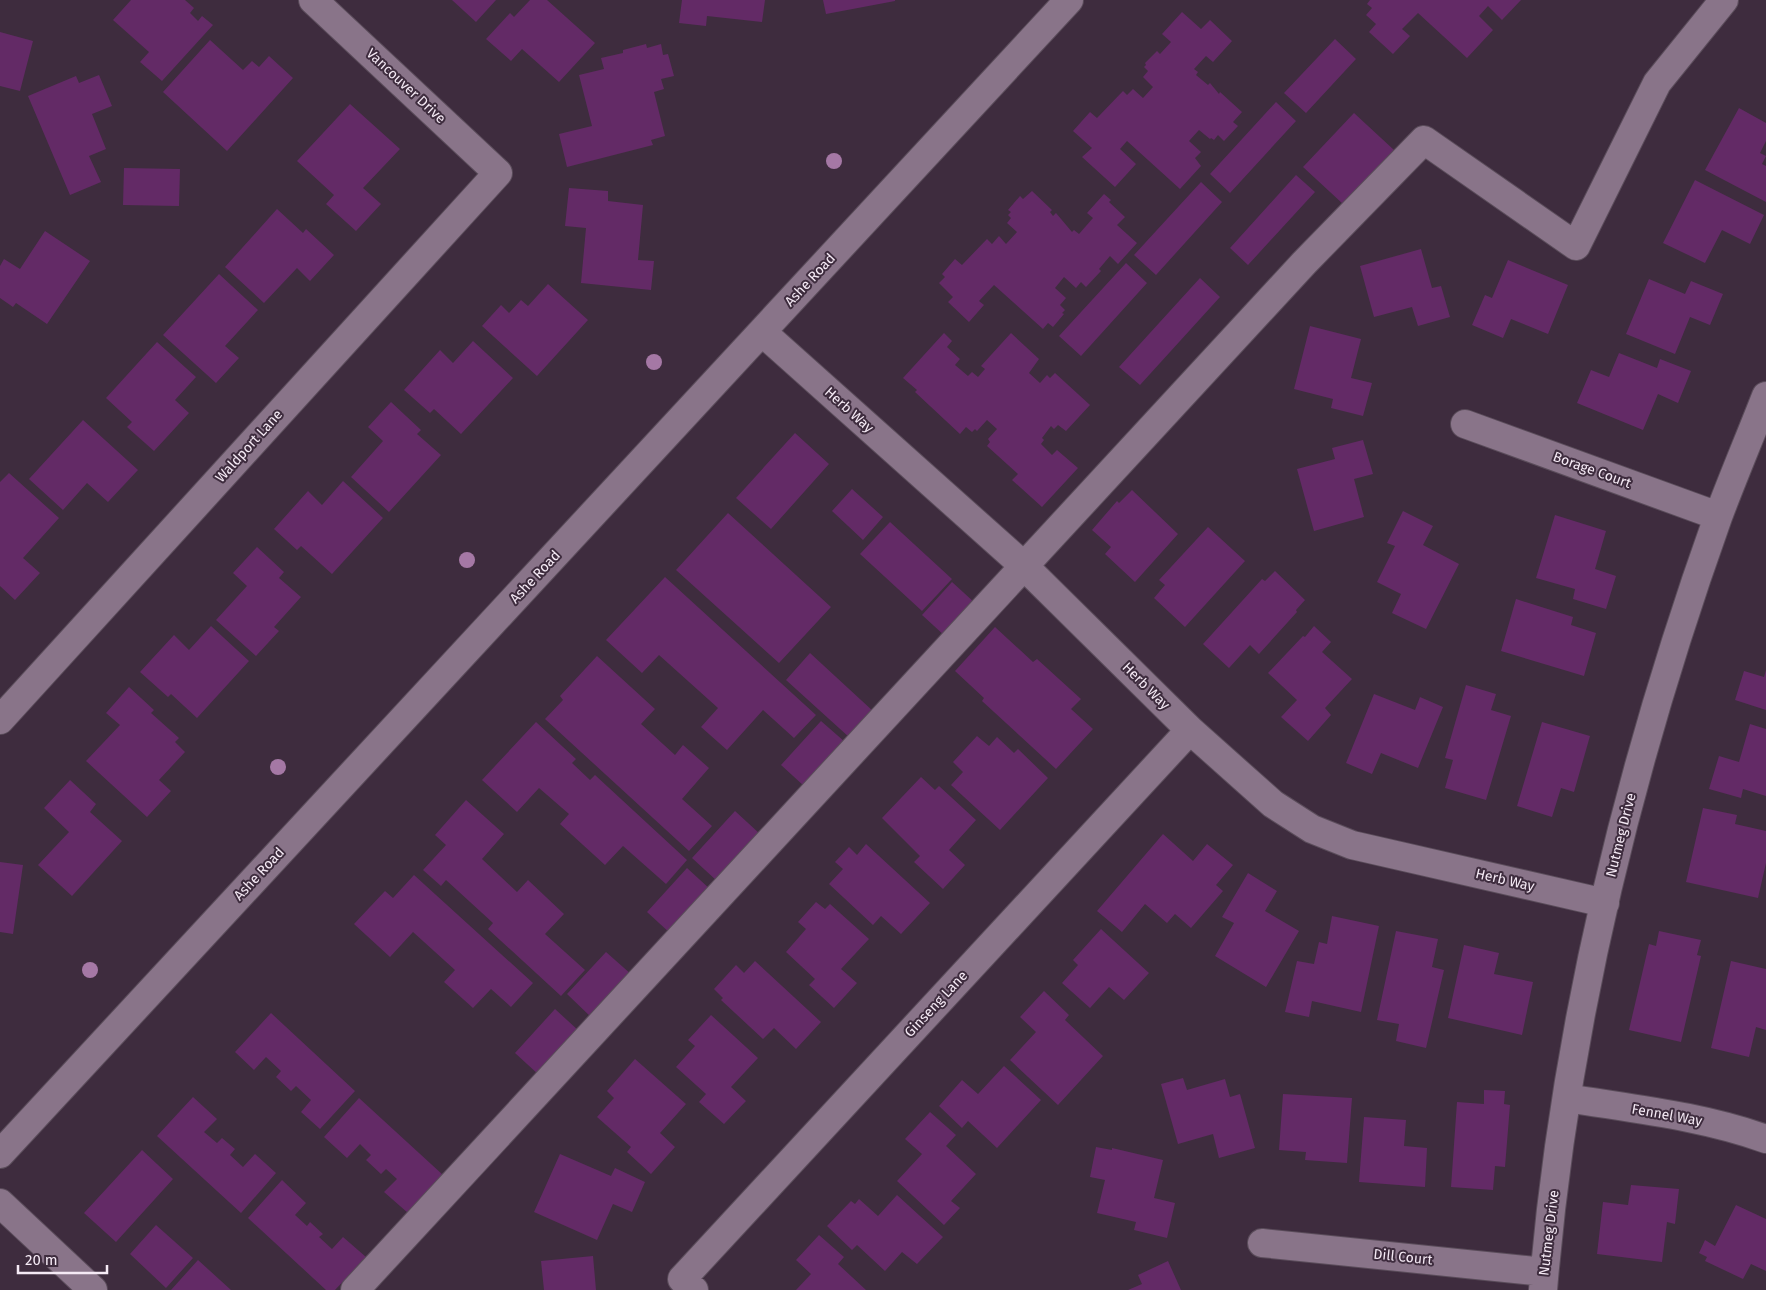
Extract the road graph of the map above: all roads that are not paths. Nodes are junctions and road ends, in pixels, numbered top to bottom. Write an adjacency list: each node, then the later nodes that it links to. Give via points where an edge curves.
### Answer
1 (313, 0): 4 (street, Vancouver Drive)
2 (1069, 0): 5 (street, Ashe Road)
3 (1724, 0): 9 (street, via 1657,83 1576,246 1424,140 1304,263)
4 (498, 173): 10 (street, Waldport Lane)
5 (762, 332): 9 (street, Herb Way); 15 (street, Ashe Road)
6 (1766, 396): 8 (street, Nutmeg Drive)
7 (1466, 424): 8 (street, Borage Court)
8 (1718, 516): 12 (street, Nutmeg Drive, via 1671,656)
9 (1024, 566): 11 (street, Herb Way); 21 (street)
10 (0, 720)
11 (1190, 730): 12 (street, Herb Way, via 1273,804 1312,829 1352,845); 19 (street, Ginseng Lane)
12 (1605, 903): 13 (street, Nutmeg Drive)
13 (1567, 1098): 14 (street, Fennel Way, via 1702,1120); 18 (street, Nutmeg Drive)
14 (1766, 1139)
15 (0, 1154)
16 (0, 1204): 20 (street)
17 (1262, 1243): 18 (street, Dill Court)
18 (1543, 1281)
19 (688, 1284)
20 (93, 1290)
21 (355, 1290)

